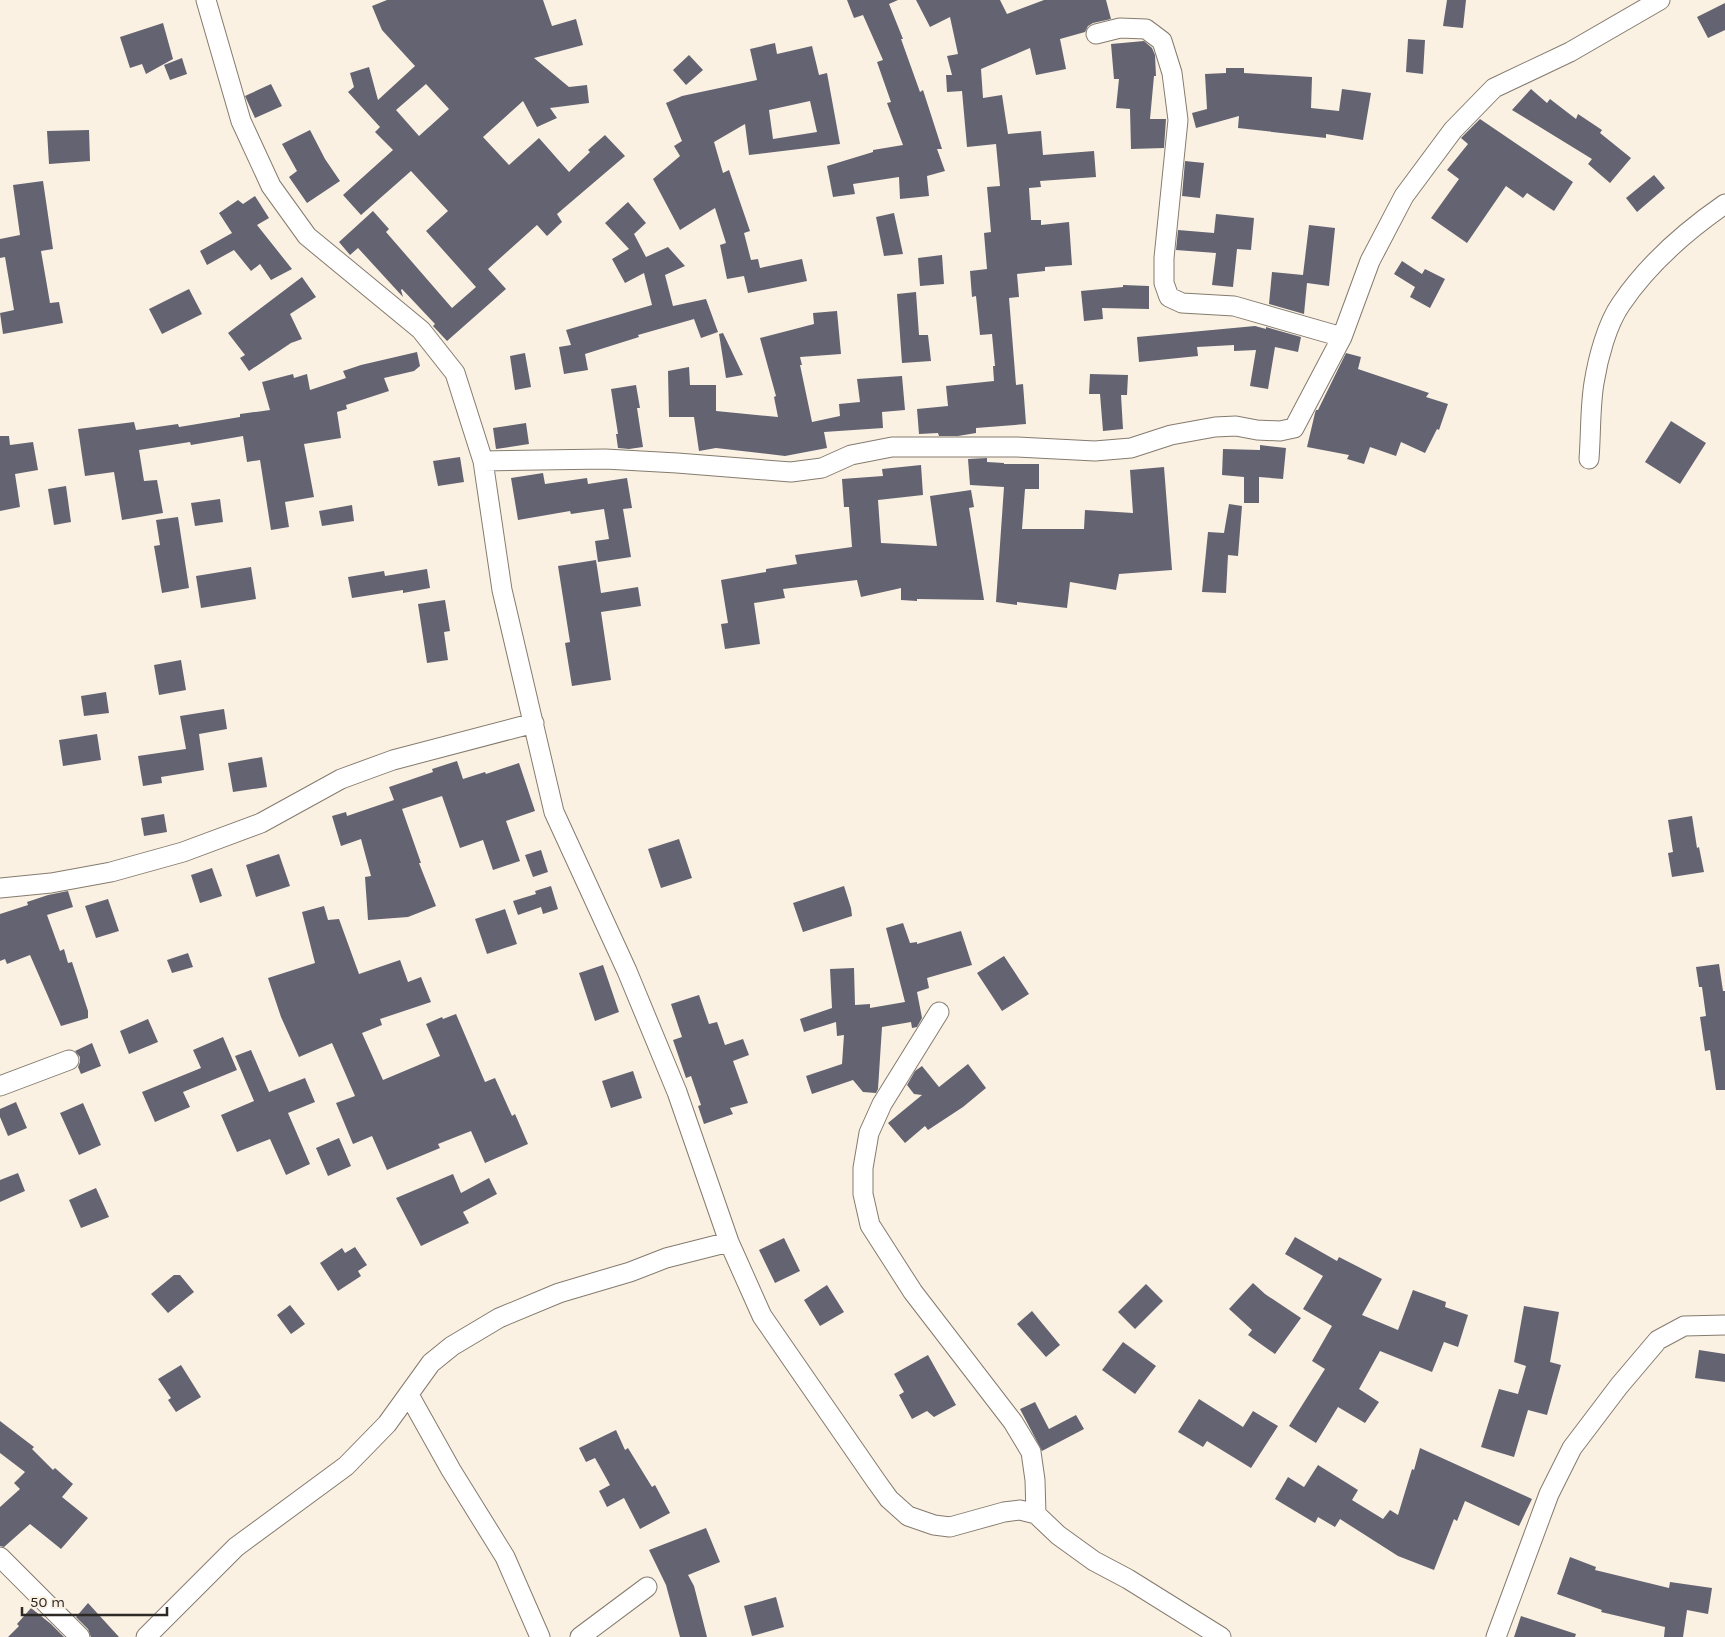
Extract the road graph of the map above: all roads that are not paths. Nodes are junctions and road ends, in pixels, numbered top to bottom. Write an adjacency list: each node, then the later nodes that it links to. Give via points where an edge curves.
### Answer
1 (206, 0): 7 (street, via 241,120 271,186 307,236 421,330 455,372)
2 (1660, 0): 5 (street, via 1570,52 1494,88 1453,130 1404,196 1370,262)
3 (1096, 34): 5 (street, via 1120,28 1146,29 1162,41 1172,73 1178,120 1164,258 1164,283 1169,297 1182,303 1234,306)
4 (1725, 204): 6 (street, via 1692,228 1644,275 1620,305 1604,340 1594,383)
5 (1342, 336): 7 (street, via 1294,428 1280,431 1214,427 1171,435 1131,448 1095,451 892,447 851,456 822,468 791,472 605,459)
6 (1589, 459)
7 (483, 461): 8 (street, via 502,590)
8 (534, 723): 9 (street, via 393,760 341,779 261,823 183,852 111,872); 13 (street, via 554,812 627,971 673,1083)
9 (0, 888)
10 (940, 1012): 16 (street, via 882,1104 869,1133 863,1168 863,1194 870,1225 912,1292 1008,1416 1031,1452)
11 (69, 1060): 12 (street)
12 (0, 1086)
13 (729, 1242): 15 (street, via 666,1258 559,1293 499,1318 452,1346 431,1363); 16 (street, via 762,1316 876,1481 908,1516 934,1526 950,1527 1004,1512 1020,1510)
14 (1725, 1325): 24 (street, via 1684,1326 1658,1340 1572,1448 1549,1494)
15 (409, 1395): 20 (street, via 346,1466 236,1548); 21 (street, via 505,1557)
16 (1036, 1514): 23 (street, via 1094,1561)
17 (0, 1557): 19 (street)
18 (647, 1587): 22 (street)
19 (80, 1637)
20 (146, 1637)
21 (540, 1637)
22 (580, 1637)
23 (1221, 1637)
24 (1496, 1637)

